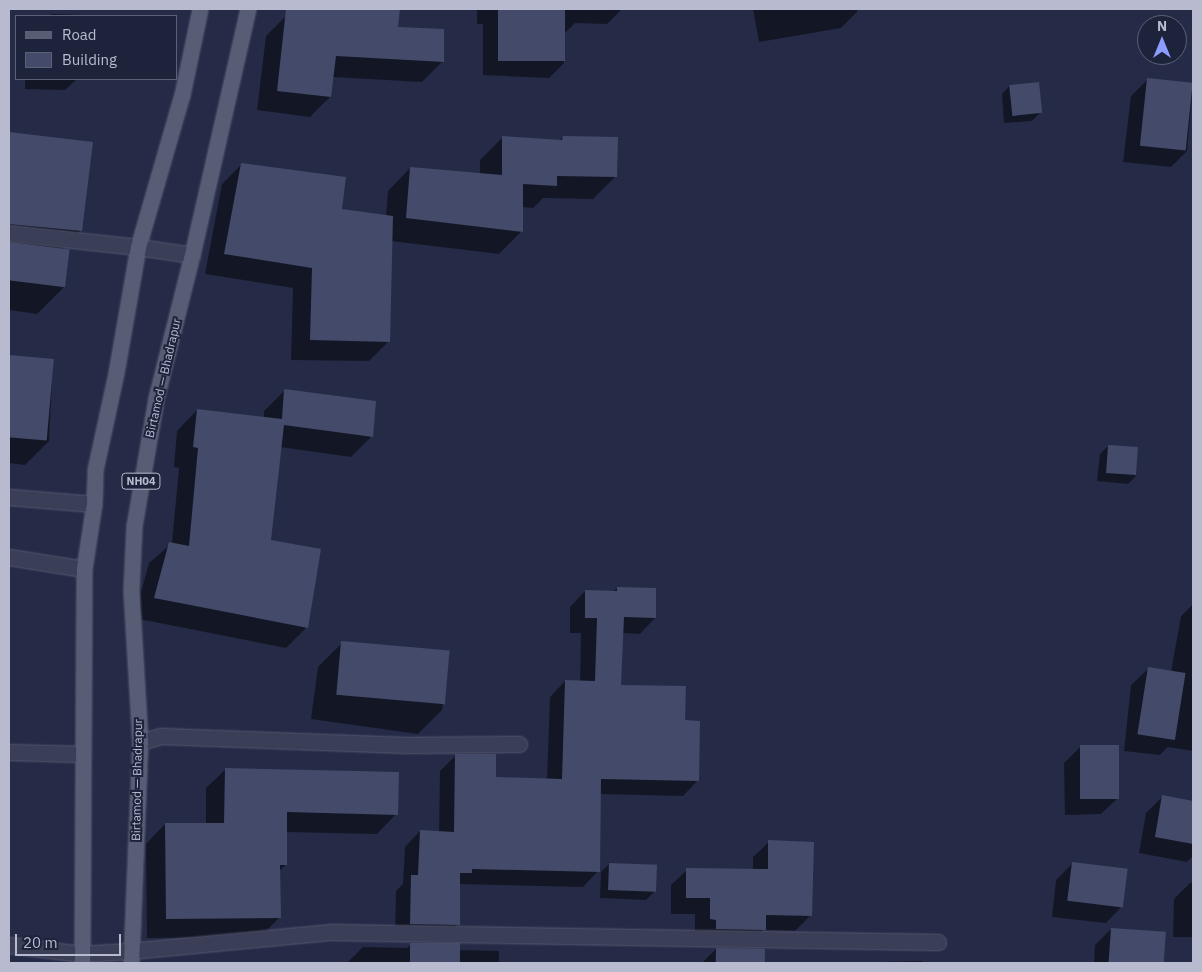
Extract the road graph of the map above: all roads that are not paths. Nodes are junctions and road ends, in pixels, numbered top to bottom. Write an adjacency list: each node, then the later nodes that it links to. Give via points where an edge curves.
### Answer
1 (200, 9): 4 (main road, via 182,95)
2 (248, 9): 5 (main road, Birtamod — Bhadrapur / NH04)
3 (9, 233): 4 (street)
4 (138, 246): 5 (street); 7 (main road, via 95,470)
5 (192, 255): 10 (main road, Birtamod — Bhadrapur / NH04, via 156,398 134,526 131,590)
6 (9, 497): 7 (street)
7 (94, 504): 9 (main road)
8 (9, 558): 9 (street)
9 (84, 569): 13 (main road)
10 (140, 742): 11 (street, via 161,736 406,745); 16 (main road, Birtamod — Bhadrapur / NH04)
11 (519, 744)
12 (9, 752): 13 (street)
13 (82, 754): 17 (main road)
14 (938, 942): 16 (street, via 332,932)
15 (9, 945): 17 (street)
16 (130, 957): 17 (street)
17 (81, 958)

